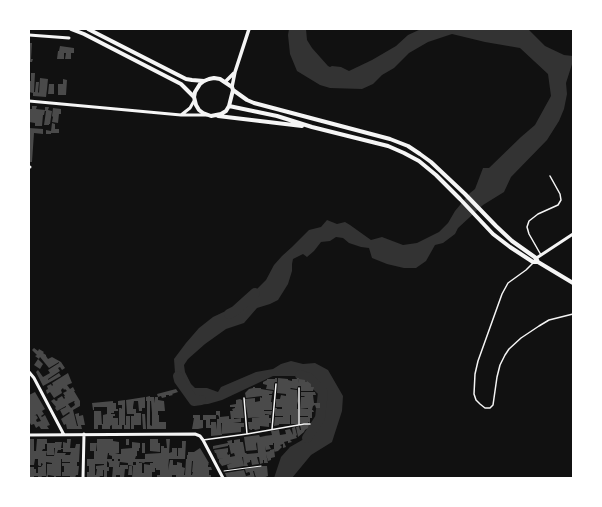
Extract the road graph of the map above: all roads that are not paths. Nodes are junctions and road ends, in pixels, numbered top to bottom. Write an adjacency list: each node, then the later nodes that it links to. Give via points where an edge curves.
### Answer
1 (71, 29): 10 (main road, via 181,84)
2 (88, 29): 7 (main road, via 186,79)
3 (249, 29): 6 (street)
4 (29, 35): 5 (street)
5 (69, 38)
6 (235, 72): 8 (street); 9 (street)
7 (204, 81): 8 (main road, via 214,78); 10 (main road, via 197,88)
8 (225, 82): 9 (main road)
9 (232, 89): 12 (main road); 20 (main road, via 247,100 408,146 431,162)
10 (194, 99): 13 (street, via 190,108); 14 (main road, via 199,110)
11 (29, 101): 13 (street)
12 (229, 106): 15 (main road); 16 (main road, via 277,116)
13 (181, 115): 14 (street)
14 (208, 115): 15 (main road)
15 (215, 116): 16 (main road)
16 (312, 127): 20 (main road, via 388,146 419,161 510,248)
17 (550, 176): 19 (lane, via 560,194 558,205 529,220 527,227)
18 (573, 234): 19 (street)
19 (541, 255): 20 (street)
20 (536, 261): 21 (main road); 22 (lane, via 508,283 502,294 478,361 475,374 476,400 485,408 493,405 500,366 510,349 521,338 549,320)
21 (573, 283)
22 (573, 314)
23 (29, 372): 33 (street)
24 (276, 384): 29 (lane)
25 (300, 388): 28 (lane)
26 (244, 398): 31 (lane)
27 (310, 424): 28 (lane)
28 (299, 425): 29 (lane)
29 (272, 429): 31 (lane)
30 (84, 434): 33 (street); 34 (street, via 195,434); 35 (street)
31 (247, 434): 34 (lane)
32 (29, 435): 33 (street)
33 (64, 435)
34 (203, 440): 36 (street)
35 (83, 478)
36 (223, 478)

